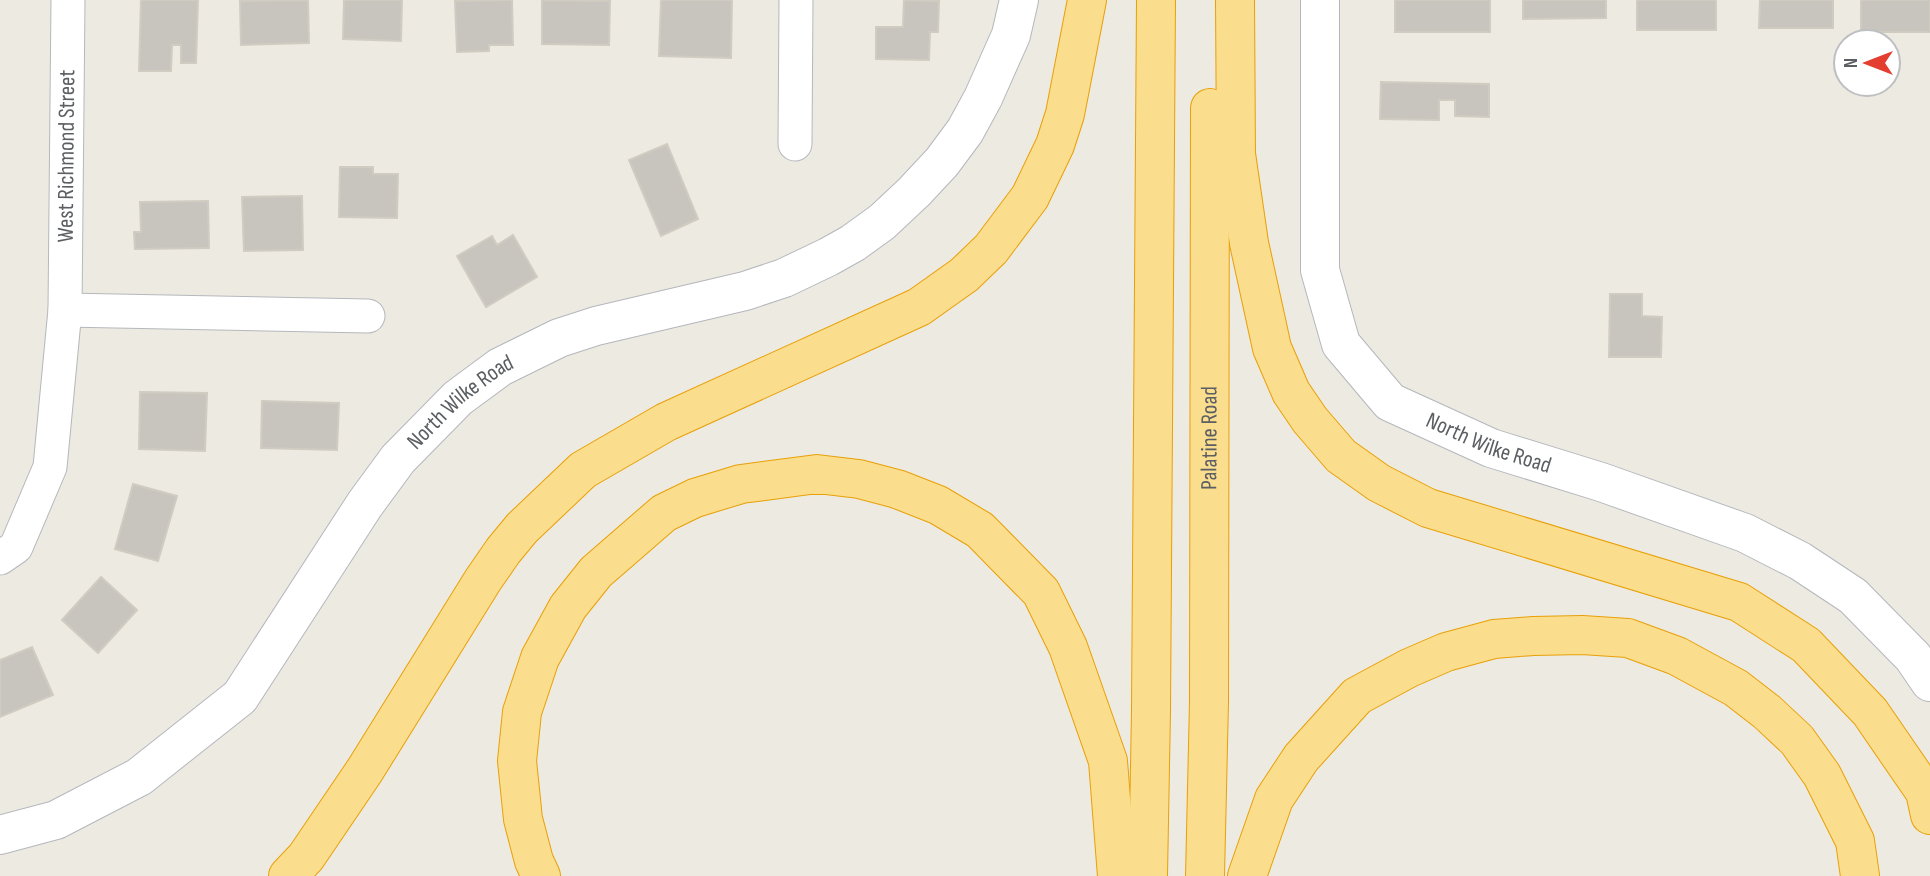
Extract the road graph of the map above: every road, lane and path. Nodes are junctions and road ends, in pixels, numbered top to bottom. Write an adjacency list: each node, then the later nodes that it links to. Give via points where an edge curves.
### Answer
1 (68, 0): 10 (street, West Richmond Street)
2 (796, 0): 9 (street)
3 (1019, 0): 15 (street, North Wilke Road, via 1011,35 965,131 942,162 882,222 853,243 784,278 596,326 500,367 458,398 398,459 240,697 139,777 56,820)
4 (1087, 0): 16 (highway, via 1055,145 1030,197 991,249 919,307 666,422 583,470 503,551 358,781)
5 (1156, 0): 19 (highway)
6 (1211, 0): 20 (highway, Palatine Road)
7 (1235, 0): 14 (highway, via 1236,154 1249,243 1272,348 1291,392 1310,420 1341,456 1379,483 1428,508 1750,609 1806,645 1870,712 1925,792)
8 (1320, 9): 13 (street, North Wilke Road, via 1320,270 1341,344 1390,402 1491,449 1745,533 1800,561 1853,596 1913,657)
9 (795, 144)
10 (65, 310): 11 (street); 12 (street, West Richmond Street, via 50,467 16,547)
11 (368, 316)
12 (0, 558)
13 (1930, 682)
14 (1930, 815)
15 (0, 835)
16 (288, 876)
17 (541, 876): 18 (highway, via 523,819 517,761 522,712 540,658 568,607 596,572 664,513 741,484 817,474 884,485 938,505 980,530 1041,592 1068,647 1108,761)
18 (1117, 876)
19 (1148, 876)
20 (1205, 876)
21 (1247, 876): 22 (highway, via 1273,799 1301,758 1357,696 1447,652 1494,639 1582,635 1628,638 1677,656 1736,688 1767,712 1797,740 1822,775 1855,841)
22 (1860, 876)

